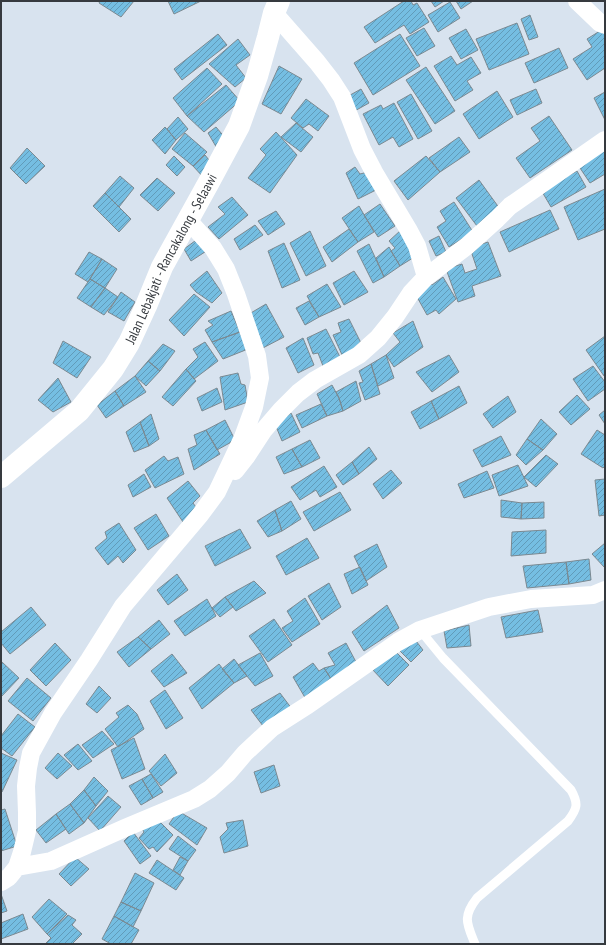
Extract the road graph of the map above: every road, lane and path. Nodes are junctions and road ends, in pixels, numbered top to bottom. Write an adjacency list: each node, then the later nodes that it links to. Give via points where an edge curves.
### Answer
1 (577, 1): 3 (street)
2 (276, 7): 5 (main road, Jalan Lebakjati - Rancakalong - Selaawi, via 257,76 239,126); 6 (street, via 342,97 362,149 417,246)
3 (605, 25)
4 (605, 140): 6 (street, via 510,206 467,246)
5 (188, 220): 7 (main road, Jalan Lebakjati - Rancakalong - Selaawi, via 162,267 129,343 113,369 79,411); 8 (street, via 213,248 226,269 257,356 260,378 254,407 243,437)
6 (426, 277): 8 (street, via 378,338 359,355 315,380 281,410)
7 (1, 477)
8 (217, 492): 11 (street, via 123,606 53,713 31,753 26,786 26,831)
9 (605, 590): 10 (street, via 593,595 531,599 490,607)
10 (420, 630): 11 (street, via 398,642 272,728 210,789 194,799 51,861); 13 (lane, via 442,658 576,799 576,806 568,821 477,898 470,907 467,916 468,927)
11 (17, 867): 12 (street)
12 (1, 882)
13 (475, 944)

